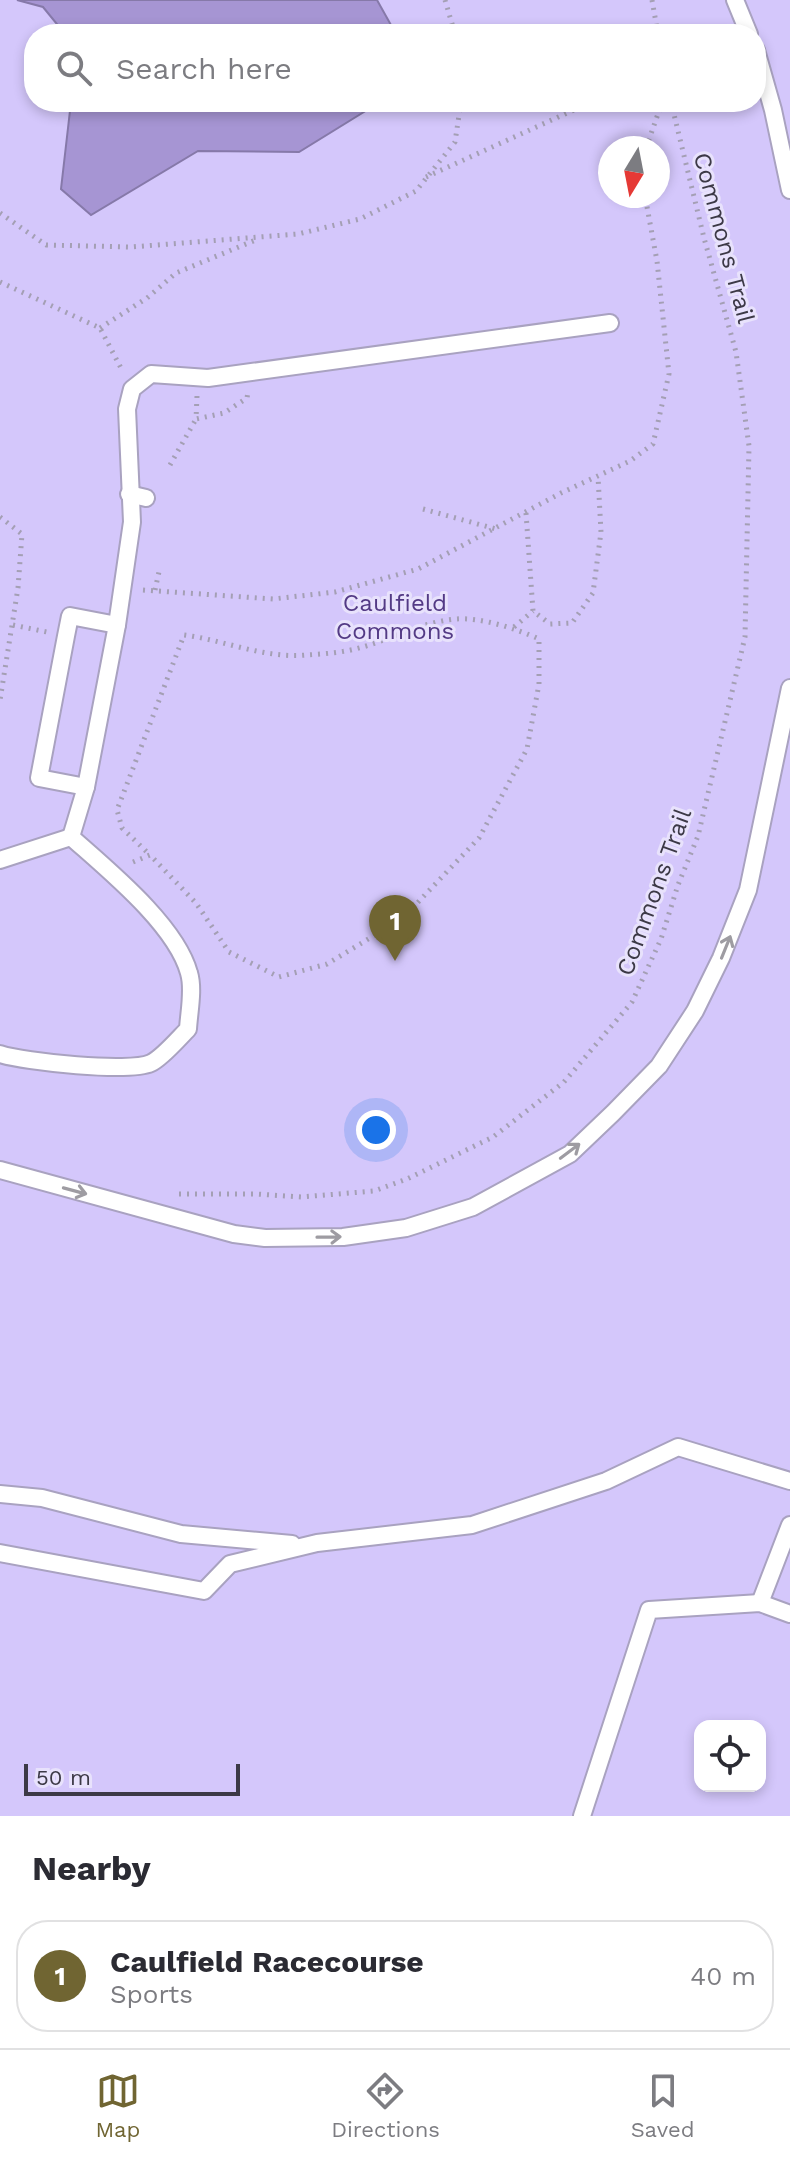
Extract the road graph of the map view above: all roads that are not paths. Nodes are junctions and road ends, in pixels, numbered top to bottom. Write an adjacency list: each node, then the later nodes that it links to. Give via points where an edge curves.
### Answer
1 (735, 0): 2 (lane)
2 (745, 24)
3 (766, 91): 4 (lane)
4 (790, 190)
5 (610, 323): 6 (lane, via 208,378 151,374 132,389 127,409)
6 (129, 494): 7 (lane); 8 (lane, via 132,522)
7 (146, 498)
8 (117, 625): 10 (lane); 10 (lane, via 70,616 66,636 39,778)
9 (790, 688): 14 (lane, one-way to 9, via 234,1234 343,1237 406,1228 473,1207 570,1154 659,1066 721,958 748,890)
10 (86, 787): 11 (lane)
11 (71, 837): 12 (lane); 13 (lane, via 167,930 190,974 188,1029 151,1064 103,1067)
12 (0, 860)
13 (0, 1054)
14 (0, 1170)
15 (790, 1481): 18 (lane, via 678,1447 606,1481 472,1525)
16 (0, 1494): 18 (lane, via 42,1498 181,1534)
17 (790, 1525): 20 (lane)
18 (306, 1545): 19 (lane, via 230,1564 204,1591)
19 (0, 1553)
20 (760, 1603): 21 (lane); 22 (lane, via 649,1610)
21 (790, 1614)
22 (582, 1816)

